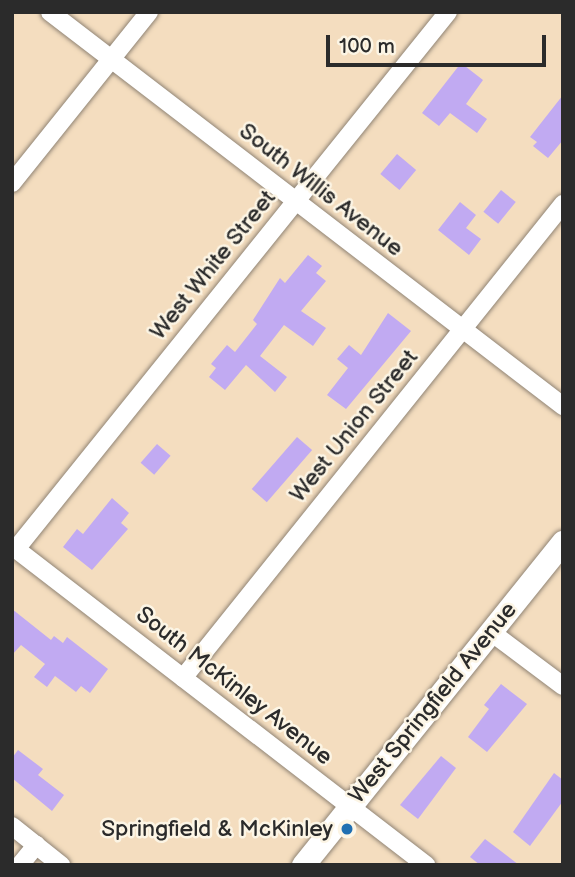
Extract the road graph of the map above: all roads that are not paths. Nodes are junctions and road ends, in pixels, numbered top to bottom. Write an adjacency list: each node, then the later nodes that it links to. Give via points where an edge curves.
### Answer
1 (50, 12): 4 (street, South Willis Avenue)
2 (149, 12): 4 (street)
3 (447, 12): 6 (street, West White Street)
4 (111, 60): 5 (street); 6 (street, South Willis Avenue)
5 (12, 183)
6 (296, 201): 8 (street, South Willis Avenue); 11 (street, West White Street)
7 (563, 204): 8 (street, West Union Street)
8 (463, 329): 9 (street, South Willis Avenue); 13 (street, West Union Street)
9 (563, 406)
10 (563, 542): 12 (main road, West Springfield Avenue)
11 (14, 548): 13 (street, South McKinley Avenue)
12 (491, 632): 14 (street); 15 (main road, West Springfield Avenue)
13 (183, 678): 15 (street, South McKinley Avenue)
14 (563, 686)
15 (351, 807): 20 (main road, West Springfield Avenue); 21 (street, South McKinley Avenue)
16 (12, 826): 17 (street)
17 (36, 845): 18 (street); 19 (street)
18 (20, 865)
19 (61, 865)
20 (303, 865)
21 (426, 865)

